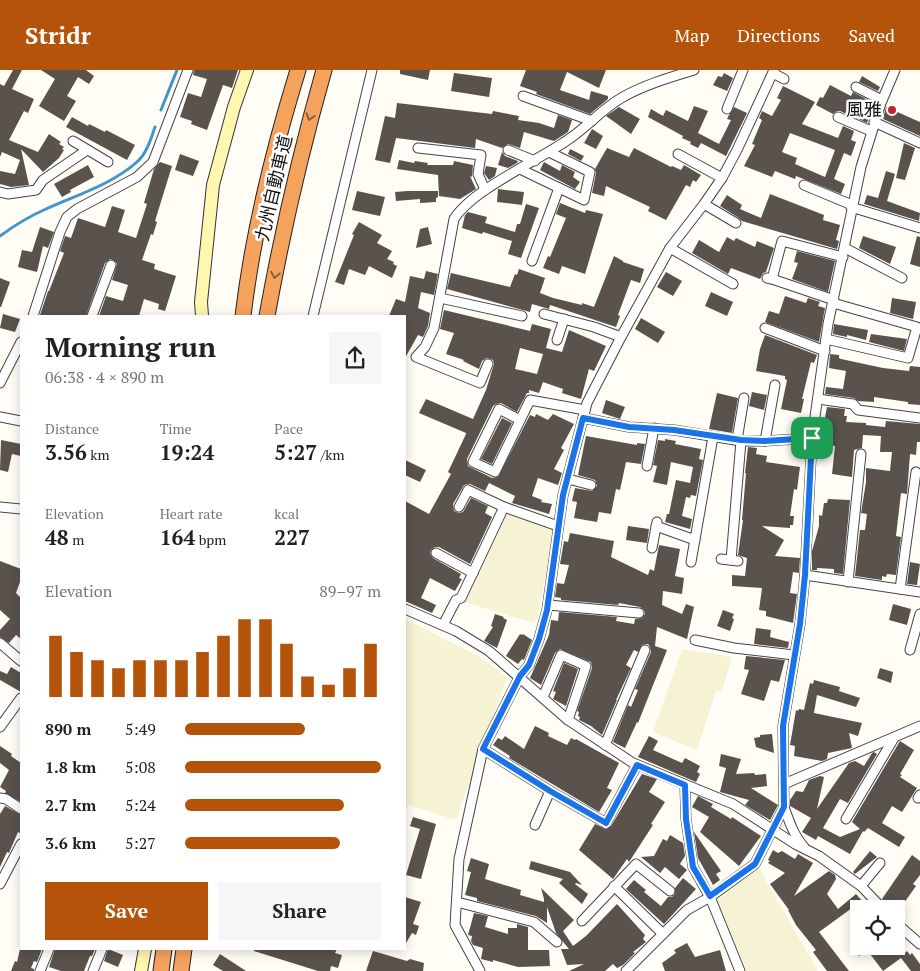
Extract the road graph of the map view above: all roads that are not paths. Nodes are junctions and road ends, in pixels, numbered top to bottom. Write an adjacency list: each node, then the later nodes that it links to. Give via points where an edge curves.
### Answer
1 (188, 70): 46 (street, via 153,162 137,177 67,217)
2 (247, 70): 48 (street, via 213,185)
3 (298, 70): 49 (highway, 九州自動車道, via 258,219)
4 (324, 70): 50 (highway, 九州自動車道, one-way to 50, via 304,140)
5 (372, 70): 51 (street)
6 (694, 70): 16 (street, via 624,96)
7 (743, 70): 14 (street)
8 (895, 70): 13 (street)
9 (773, 72): 10 (street); 28 (street)
10 (784, 79)
11 (856, 87): 13 (street)
12 (522, 96): 16 (street)
13 (882, 100): 17 (street)
14 (727, 109)
15 (838, 117): 17 (street)
16 (592, 121): 23 (street)
17 (872, 127): 19 (street); 34 (street)
18 (73, 142): 21 (street)
19 (920, 143)
20 (418, 148): 31 (street, via 481,156 478,174)
21 (87, 150): 26 (street); 32 (street, via 43,180 36,190)
22 (508, 150): 25 (street)
23 (550, 152): 25 (street); 30 (street, via 590,172 584,200)
24 (678, 154): 28 (street)
25 (535, 160): 27 (street)
26 (108, 162)
27 (520, 169): 30 (street); 31 (street)
28 (722, 178): 33 (street)
29 (804, 185): 34 (street)
30 (559, 188): 39 (street)
31 (485, 190): 43 (street, via 460,209 454,218)
32 (0, 192)
33 (704, 204): 35 (street); 37 (street)
34 (851, 206): 36 (street); 38 (street)
35 (736, 224)
36 (920, 228)
37 (670, 248): 42 (street); 55 (street)
38 (844, 252): 41 (street); 44 (street); 44 (street, via 782,240 770,279)
39 (532, 261)
40 (111, 265): 47 (street)
41 (902, 278)
42 (732, 284)
43 (440, 298): 52 (street); 60 (street, via 434,328 416,357 480,383)
44 (833, 302): 56 (street); 56 (street, via 918,327 908,358)
45 (544, 314): 53 (street)
46 (32, 315)
47 (92, 315)
48 (202, 315)
49 (243, 315)
50 (267, 315)
51 (313, 315)
52 (522, 316)
53 (564, 319): 55 (street); 57 (street)
54 (766, 328): 59 (street)
55 (621, 337): 65 (street)
56 (826, 339): 59 (street)
57 (557, 340)
58 (20, 344): 61 (street)
59 (825, 350): 64 (street)
60 (488, 364)
61 (0, 383)
62 (775, 385): 74 (street)
63 (744, 398): 73 (street)
64 (818, 399): 67 (street, via 853,404 858,410); 72 (street)
65 (584, 414): 68 (street, via 530,400); 70 (street, via 629,427); 78 (street)
66 (0, 417): 69 (street)
67 (920, 418)
68 (520, 420): 68 (street, via 495,472 473,462 499,409)
69 (20, 421)
70 (654, 428): 71 (street); 76 (street)
71 (713, 437): 73 (street); 85 (street)
72 (812, 438): 74 (street); 91 (street)
73 (739, 440): 74 (street); 88 (street, via 734,560)
74 (765, 441)
75 (861, 454): 92 (street)
76 (647, 466)
77 (916, 472): 93 (street)
78 (568, 479): 79 (street); 84 (street)
79 (591, 485)
80 (0, 507): 83 (street)
81 (459, 507): 82 (street, via 468,490)
82 (504, 507): 84 (street); 90 (street)
83 (20, 509)
84 (558, 526): 95 (street)
85 (695, 540): 86 (street, via 657,524); 89 (street)
86 (652, 548)
87 (436, 553): 90 (street)
88 (721, 559)
89 (691, 562)
90 (473, 573): 99 (street, via 462,598 456,600)
91 (805, 575): 92 (street); 104 (street)
92 (848, 582): 93 (street)
93 (900, 589): 94 (street)
94 (920, 592)
95 (548, 605): 97 (street); 106 (street, via 529,665)
96 (406, 609): 99 (street)
97 (639, 613)
98 (920, 614): 103 (street)
99 (444, 625): 106 (street, via 489,651)
100 (695, 640): 104 (street)
101 (0, 643): 105 (street)
102 (645, 650): 113 (street)
103 (910, 650)
104 (794, 655): 116 (street, via 783,726)
105 (20, 660)
106 (520, 676): 107 (street); 114 (street)
107 (543, 697): 109 (street); 109 (street, via 561,655 586,666)
108 (20, 699): 111 (street)
109 (568, 720): 113 (street)
110 (920, 726): 112 (street)
111 (0, 728)
112 (894, 738): 116 (street); 122 (street)
113 (605, 745): 115 (street)
114 (483, 749): 118 (street); 134 (street, via 459,859)
115 (637, 765): 117 (street); 118 (street, via 606,823)
116 (784, 784): 120 (street)
117 (685, 785): 124 (street, via 733,804); 132 (street, via 693,867)
118 (550, 791): 123 (street)
119 (0, 798): 121 (street, via 6,798)
120 (784, 807): 124 (street); 126 (street)
121 (20, 808)
122 (846, 819)
123 (535, 825)
124 (772, 829): 126 (street); 132 (street, via 755,864)
125 (20, 846): 128 (street)
126 (806, 850): 130 (street)
127 (880, 863): 130 (street)
128 (0, 884)
129 (614, 886): 131 (street, via 636,864); 135 (street); 137 (street)
130 (861, 886): 133 (street)
131 (670, 891)
132 (710, 896): 137 (street, via 688,910); 152 (street)
133 (874, 900)
134 (456, 902): 138 (street, via 534,922); 150 (street, via 455,925)
135 (582, 921)
136 (905, 931): 139 (street)
137 (663, 934): 151 (street)
138 (557, 942)
139 (920, 944)
140 (49, 950): 145 (street)
141 (102, 950): 146 (street)
142 (145, 950): 147 (street)
143 (164, 950): 148 (highway)
144 (184, 950): 149 (highway)
145 (40, 971)
146 (94, 971)
147 (141, 971)
148 (161, 971)
149 (181, 971)
150 (480, 971)
151 (626, 971)
152 (740, 971)

